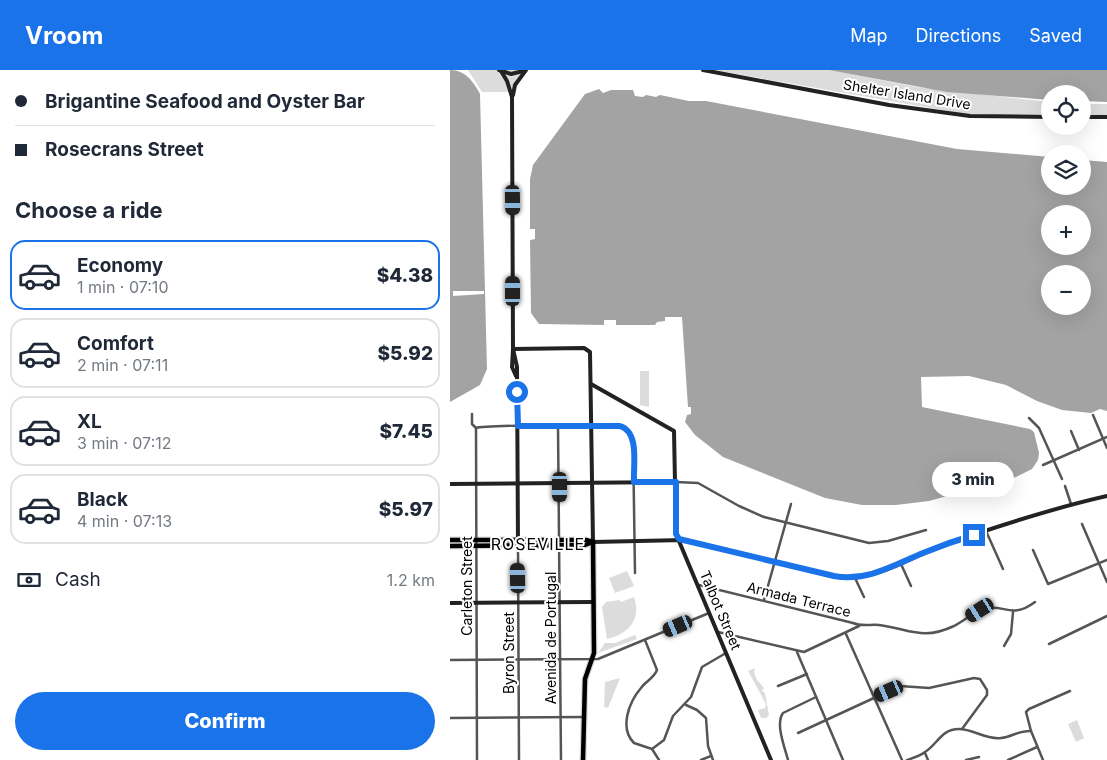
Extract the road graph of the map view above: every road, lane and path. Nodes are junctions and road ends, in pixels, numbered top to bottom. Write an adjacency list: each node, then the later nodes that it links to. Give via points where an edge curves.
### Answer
1 (526, 70): 3 (street, via 515,74); 4 (street, via 515,85)
2 (703, 70): 5 (street, Shelter Island Drive, via 888,105 970,116)
3 (500, 71): 4 (street)
4 (512, 97): 8 (street)
5 (1041, 117)
6 (1091, 117): 7 (street)
7 (1107, 117)
8 (513, 349): 9 (street, via 587,349); 13 (street)
9 (591, 384): 15 (street); 25 (street, Talbot Street, via 672,428 675,434)
10 (472, 414): 16 (street, Carleton Street, via 472,424)
11 (1093, 415): 18 (street)
12 (1029, 418): 21 (street, via 1039,428)
13 (518, 426): 14 (street); 16 (street); 29 (street)
14 (558, 426): 15 (street); 30 (street, Avenida de Portugal)
15 (592, 426): 24 (street, via 625,428 633,439); 27 (street)
16 (476, 428): 26 (street, Carleton Street)
17 (1070, 431): 20 (street)
18 (1105, 438): 19 (street); 20 (street)
19 (1107, 448)
20 (1079, 450): 21 (street)
21 (1054, 460): 22 (street); 23 (street)
22 (1043, 465)
23 (1062, 479)
24 (634, 482): 25 (street); 27 (street); 43 (street)
25 (676, 482): 35 (street, via 698,483 749,511); 40 (street, Talbot Street, via 676,534)
26 (476, 483): 28 (street); 29 (street); 42 (street, Carleton Street)
27 (592, 483): 30 (street); 44 (street)
28 (450, 484)
29 (518, 484): 30 (street); 45 (street)
30 (560, 484): 39 (street, Avenida de Portugal)
31 (1065, 486): 34 (street)
32 (1107, 496): 34 (street)
33 (791, 504): 35 (street)
34 (1071, 504): 38 (street)
35 (785, 522): 37 (street, via 869,543); 51 (street)
36 (1082, 524): 53 (street)
37 (926, 530)
38 (986, 531): 52 (street); 54 (street)
39 (560, 539): 44 (main road); 45 (main road); 48 (street, Avenida de Portugal)
40 (679, 539): 43 (street); 51 (street); 58 (street, Talbot Street)
41 (450, 540): 42 (main road)
42 (476, 540): 45 (main road); 47 (street, Carleton Street)
43 (634, 540): 44 (street); 55 (street)
44 (593, 542): 48 (main road); 64 (main road)
45 (518, 543): 47 (main road); 48 (main road); 62 (street, Byron Street)
46 (450, 546): 47 (main road)
47 (476, 546): 67 (street, Carleton Street)
48 (560, 546): 63 (street, Avenida de Portugal)
49 (1032, 550): 53 (street, via 1048,584)
50 (1107, 560): 53 (street)
51 (774, 561): 56 (street); 61 (street)
52 (901, 563): 56 (street); 59 (street)
53 (1098, 564): 57 (street)
54 (1004, 569)
55 (635, 573)
56 (855, 578): 60 (street)
57 (1107, 582)
58 (699, 585): 61 (street, Armada Terrace); 69 (street, Talbot Street)
59 (911, 586)
60 (864, 597)
61 (764, 600): 71 (street, Armada Terrace)
62 (518, 602): 63 (street); 67 (street); 82 (street, Byron Street)
63 (560, 602): 64 (street); 79 (street, Avenida de Portugal)
64 (593, 602): 83 (main road)
65 (1035, 602): 68 (street, via 1024,610)
66 (450, 603): 67 (street)
67 (476, 603): 81 (street, Carleton Street)
68 (1013, 612): 71 (street, Armada Terrace, via 985,608 931,633 917,634 879,625); 76 (street, via 1011,634)
69 (710, 613): 72 (street, Talbot Street); 74 (street)
70 (1107, 616): 75 (street)
71 (860, 626): 73 (street)
72 (718, 632): 77 (street, Talbot Street); 78 (street)
73 (846, 634): 78 (street); 88 (street)
74 (645, 640): 83 (street); 100 (street, via 657,670 636,696 626,729 636,745)
75 (1049, 644)
76 (1004, 646)
77 (727, 652): 89 (street, via 703,665); 111 (street, Talbot Street)
78 (797, 652): 84 (street)
79 (560, 659): 82 (street); 83 (street); 92 (street, Avenida de Portugal)
80 (450, 660): 81 (street)
81 (476, 660): 82 (street); 90 (street, Carleton Street)
82 (518, 660): 91 (street, Byron Street)
83 (593, 660): 93 (main road, via 585,679)
84 (807, 674): 85 (street); 87 (street)
85 (778, 686)
86 (1070, 691): 97 (street, via 1026,711)
87 (816, 697): 95 (street); 112 (street, via 780,716)
88 (874, 697): 95 (street); 96 (street, via 900,686 929,688 980,679 987,695); 114 (street)
89 (686, 705): 100 (street, via 673,716 664,740); 102 (street, via 706,718)
90 (477, 717): 91 (street); 94 (street); 104 (street, Carleton Street)
91 (519, 717): 92 (street); 105 (street, Byron Street)
92 (561, 717): 93 (street); 106 (street, Avenida de Portugal)
93 (584, 717): 107 (main road)
94 (450, 718)
95 (826, 719): 98 (street); 113 (street)
96 (962, 729): 97 (street, via 992,738 1023,730); 101 (street, via 942,734)
97 (1031, 732): 99 (street)
98 (798, 733)
99 (1037, 747): 118 (street); 119 (street)
100 (652, 750): 108 (street)
101 (925, 752): 115 (street); 116 (street)
102 (711, 756): 109 (street); 110 (street)
103 (979, 757): 117 (street)
104 (477, 760)
105 (519, 760)
106 (561, 760)
107 (582, 760)
108 (659, 760)
109 (701, 760)
110 (713, 760)
111 (771, 760)
112 (788, 760)
113 (843, 760)
114 (902, 760)
115 (907, 760)
116 (928, 760)
117 (966, 760)
118 (1008, 760)
119 (1043, 760)

